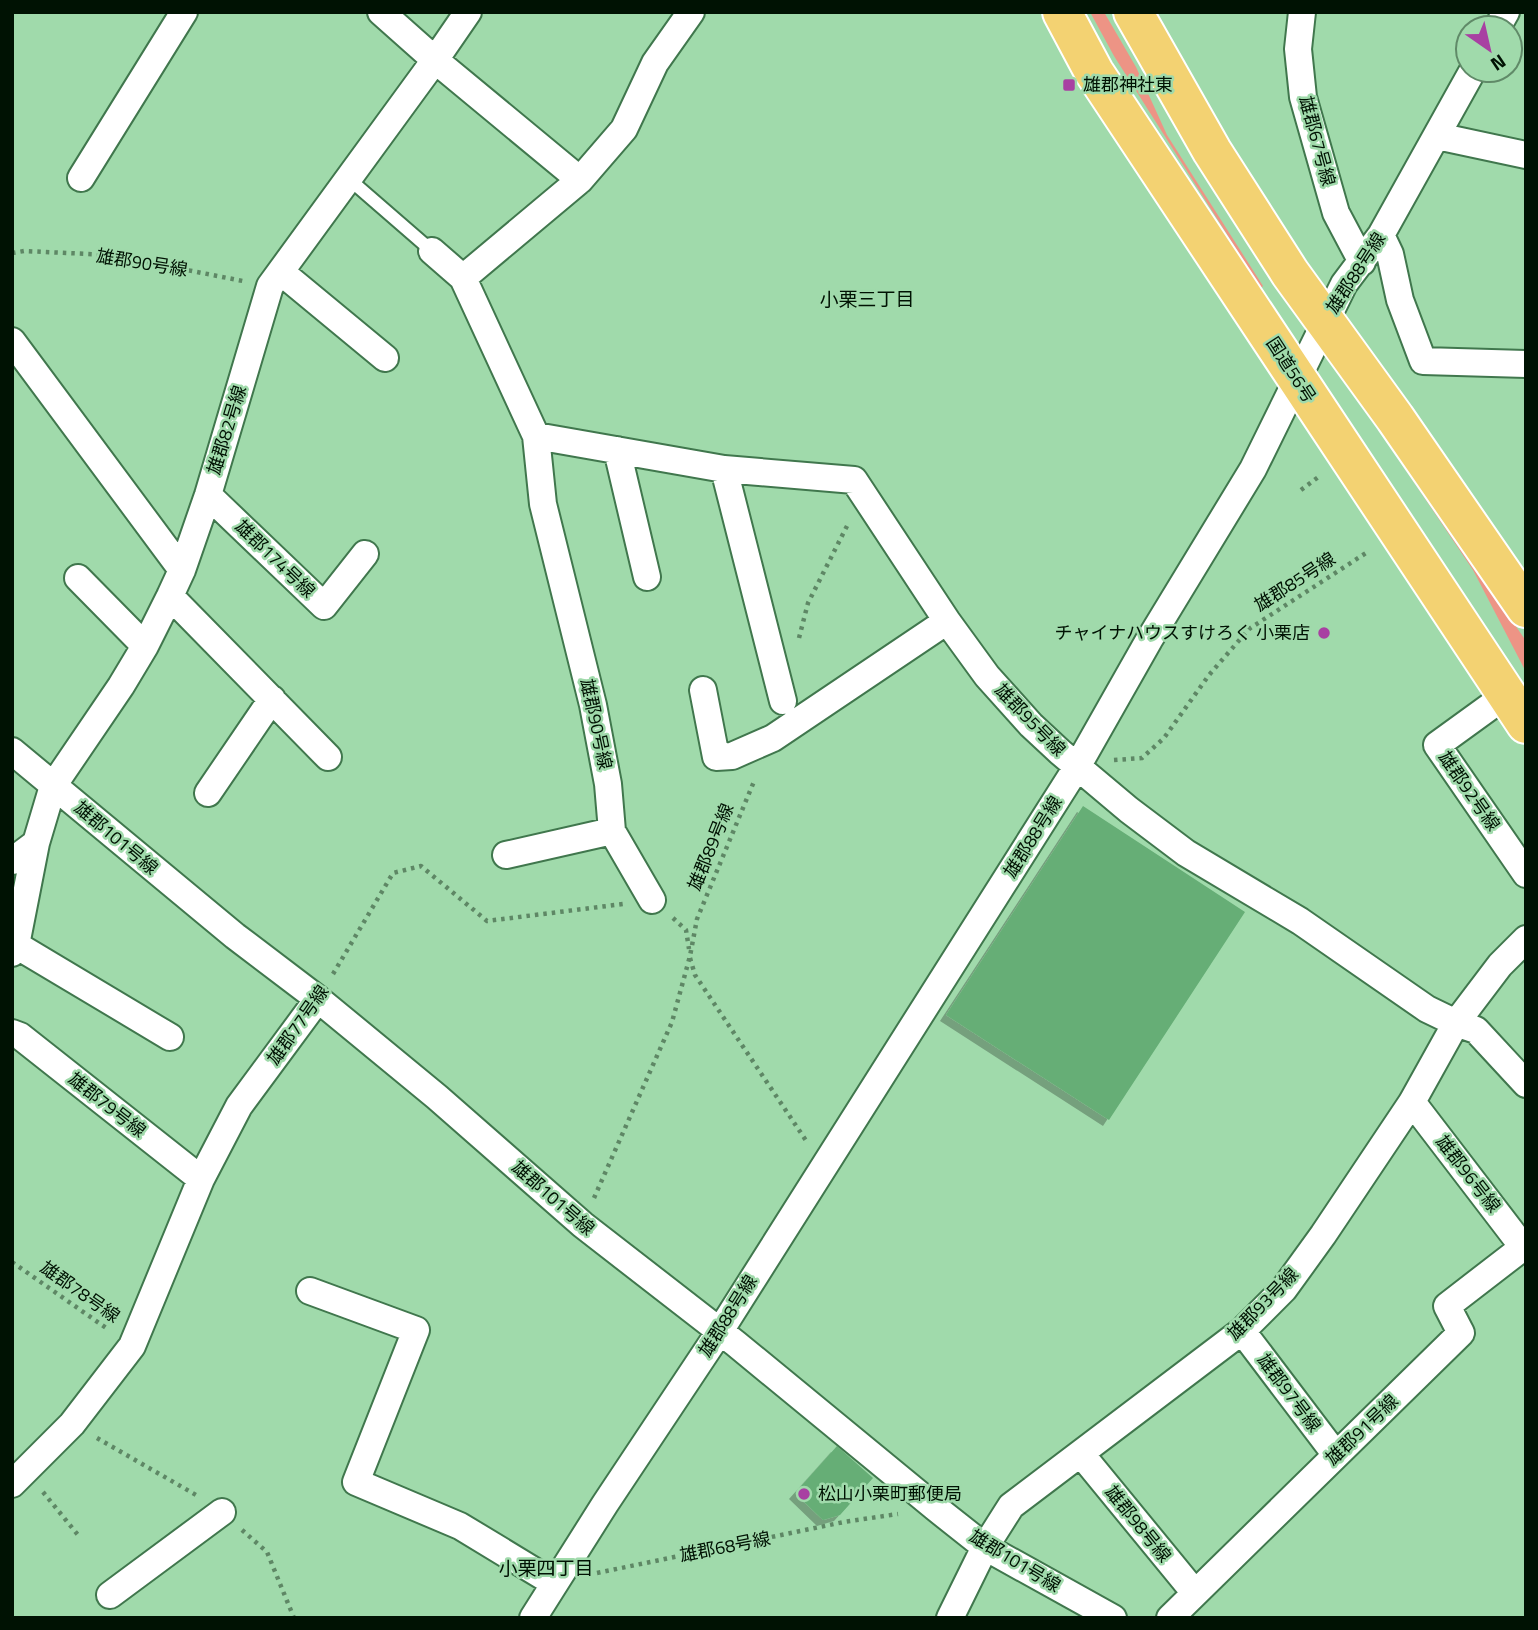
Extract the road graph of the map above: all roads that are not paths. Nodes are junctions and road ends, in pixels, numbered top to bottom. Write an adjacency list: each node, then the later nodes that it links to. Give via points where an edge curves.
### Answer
1 (184, 12): 12 (street)
2 (382, 12): 8 (street)
3 (468, 12): 8 (street, 雄郡82号線)
4 (691, 12): 14 (street, via 655,63 624,129)
5 (1062, 12): 24 (highway, 国道56号, via 1094,72)
6 (1133, 12): 20 (highway, via 1212,151)
7 (1302, 12): 17 (street, 雄郡67号線, via 1298,49 1303,97 1336,213)
8 (435, 61): 13 (street, 雄郡82号線); 14 (street)
9 (1465, 84): 10 (street, 雄郡88号線)
10 (1437, 136): 11 (street); 15 (street, 雄郡88号線)
11 (1526, 155)
12 (81, 178)
13 (349, 178): 16 (lane); 19 (street, 雄郡82号線)
14 (580, 180): 18 (street)
15 (1381, 235): 17 (street, 雄郡88号線); 23 (street, via 1423,361)
16 (432, 251): 18 (street, 雄郡90号線)
17 (1362, 262): 20 (street, 雄郡88号線)
18 (463, 278): 25 (street, 雄郡90号線)
19 (276, 279): 22 (street); 28 (street, 雄郡82号線)
20 (1324, 322): 24 (street, 雄郡88号線); 34 (highway)
21 (12, 341): 30 (street)
22 (386, 358)
23 (1526, 364)
24 (1297, 379): 40 (highway, 国道56号); 43 (street, 雄郡88号線, via 1254,469)
25 (536, 436): 26 (street); 46 (street, 雄郡90号線, via 543,504 593,705)
26 (617, 450): 27 (street); 31 (street)
27 (724, 469): 35 (street, 雄郡95号線, via 855,481); 39 (street)
28 (208, 495): 29 (street, 雄郡174号線, via 324,606); 30 (street, 雄郡82号線)
29 (365, 554)
30 (182, 570): 33 (street, 雄郡82号線)
31 (646, 577)
32 (78, 578): 36 (street)
33 (170, 596): 36 (street, 雄郡82号線); 38 (street)
34 (1526, 608)
35 (947, 621): 37 (street, via 773,738 732,756 716,757); 43 (street, 雄郡95号線, via 1031,725)
36 (145, 646): 44 (street, 雄郡82号線)
37 (703, 690)
38 (272, 699): 42 (street); 45 (street)
39 (783, 701)
40 (1516, 710): 50 (street, 雄郡92号線, via 1437,744)
41 (12, 751): 44 (street, 雄郡101号線)
42 (328, 757)
43 (1082, 758): 55 (street, 雄郡95号線, via 1186,853 1300,921 1427,1009); 63 (street, 雄郡88号線)
44 (53, 786): 47 (street, 雄郡82号線); 54 (street, 雄郡101号線)
45 (208, 793)
46 (612, 831): 48 (street); 51 (street, 雄郡90号線)
47 (36, 843): 49 (street); 53 (street, 雄郡82号線)
48 (506, 855)
49 (12, 861)
50 (1526, 874)
51 (652, 900)
52 (1526, 939): 55 (street, 雄郡93号線)
53 (14, 949): 57 (street)
54 (318, 999): 60 (street, 雄郡77号線, via 239,1106); 63 (street, 雄郡101号線, via 583,1225)
55 (1456, 1023): 58 (street, 雄郡95号線, via 1476,1030); 59 (street, 雄郡93号線)
56 (12, 1033): 60 (street, 雄郡79号線)
57 (170, 1037)
58 (1526, 1084)
59 (1412, 1102): 61 (street, 雄郡96号線); 64 (street, 雄郡93号線, via 1292,1278)
60 (201, 1178): 67 (street, 雄郡77号線, via 132,1346 72,1424)
61 (1525, 1246): 66 (street, 雄郡91号線, via 1447,1306 1461,1333)
62 (310, 1291): 70 (street, via 416,1330 356,1482 460,1527)
63 (720, 1331): 69 (street, 雄郡101号線); 70 (street, 雄郡88号線)
64 (1242, 1331): 65 (street, 雄郡93号線); 66 (street, 雄郡97号線)
65 (1081, 1454): 69 (street, 雄郡93号線, via 1011,1506); 71 (street, 雄郡98号線)
66 (1336, 1455): 71 (street, 雄郡91号線)
67 (19, 1477)
68 (222, 1512): 72 (street)
69 (985, 1547): 74 (street, 雄郡93号線); 75 (street, 雄郡101号線)
70 (554, 1583): 73 (street)
71 (1195, 1593): 76 (street, 雄郡91号線)
72 (110, 1595)
73 (534, 1618)
74 (950, 1618)
75 (1113, 1618)
76 (1170, 1618)

